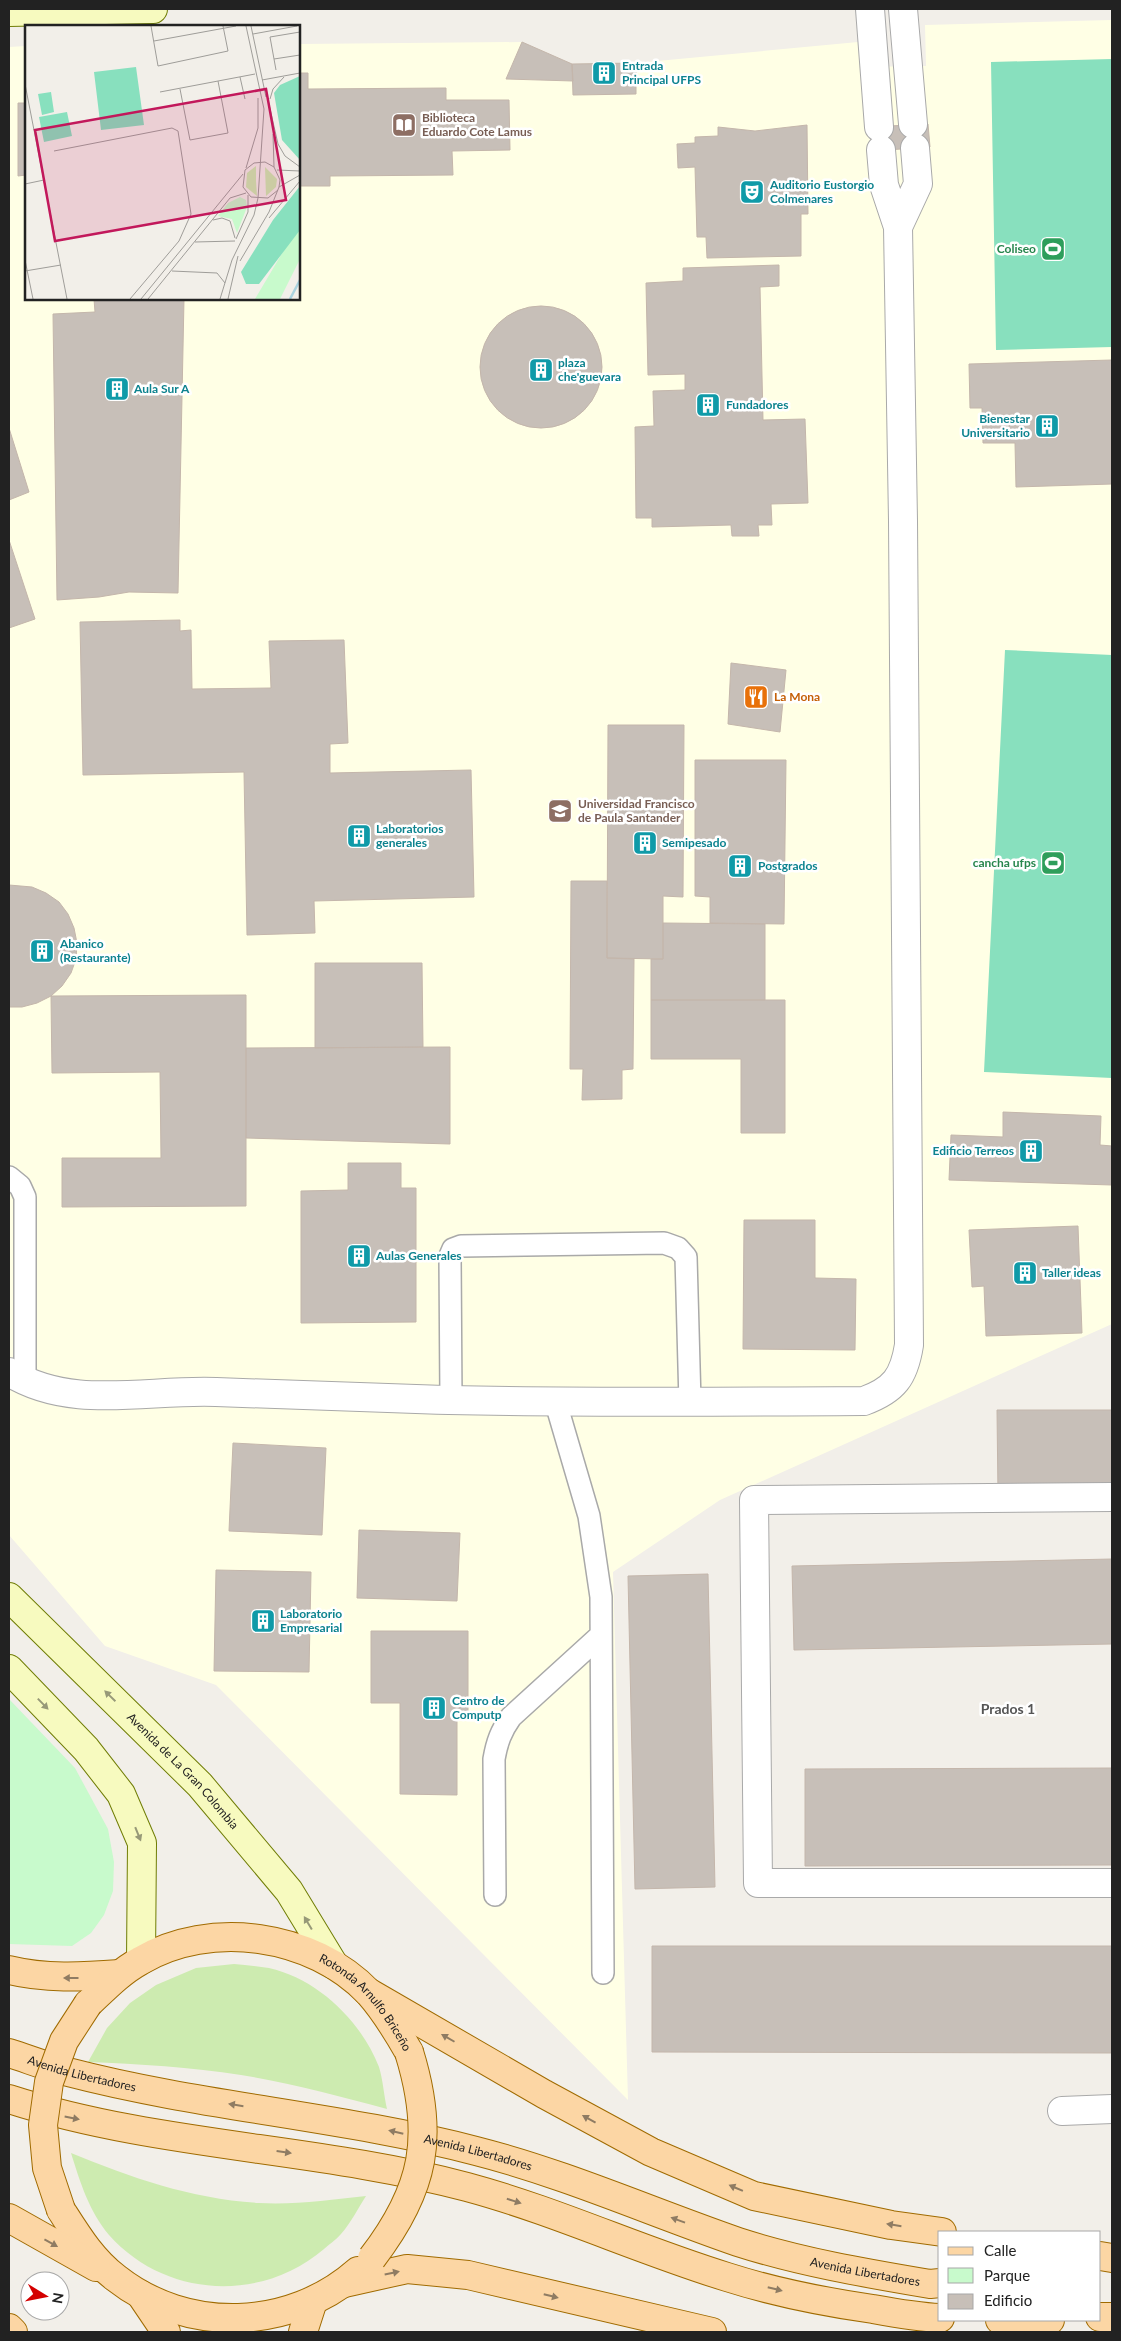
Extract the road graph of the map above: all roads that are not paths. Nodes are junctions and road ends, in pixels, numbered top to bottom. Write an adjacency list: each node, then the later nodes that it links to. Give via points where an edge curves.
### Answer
1 (153, 9): 4 (street)
2 (870, 9): 5 (street, via 884,185)
3 (903, 9): 5 (street, via 918,184)
4 (9, 12)
5 (898, 227): 10 (street, via 903,561 906,1362 891,1387 864,1401)
6 (9, 1177): 7 (lane, via 20,1186 25,1196)
7 (17, 1377): 8 (street, via 87,1397 181,1390)
8 (451, 1400): 9 (street); 10 (lane, via 450,1256 453,1249 461,1246 664,1243 678,1248 686,1256)
9 (554, 1400): 10 (street); 13 (lane, via 589,1516 598,1565)
10 (690, 1402)
11 (1112, 1497): 15 (street, via 754,1500 758,1882)
12 (9, 1597): 17 (street, Avenida de La Gran Colombia, one-way to 12, via 289,1891 200,1785)
13 (601, 1635): 16 (lane, via 502,1729 494,1759); 20 (lane)
14 (9, 1669): 18 (street, one-way to 18, via 86,1749 121,1794 142,1843)
15 (1112, 1883)
16 (495, 1895)
17 (334, 1965): 18 (main road, Rotonda Arnulfo Briceño, via 294,1946 252,1937 208,1938 166,1949); 21 (main road, Rotonda Arnulfo Briceño)
18 (130, 1967): 19 (main road, one-way to 19, via 72,1978 31,1976); 28 (main road, Rotonda Arnulfo Briceño, bridge, via 88,2004 64,2041 49,2082 43,2125 47,2168 62,2210 84,2246)
19 (9, 1970)
20 (603, 1973)
21 (368, 1992): 27 (main road, one-way to 21, via 891,2225 754,2196 651,2152); 29 (main road, Rotonda Arnulfo Briceño, bridge, via 391,2020 409,2052 420,2088 424,2124 420,2161 410,2196 394,2229 372,2258)
22 (9, 2053): 30 (main road, Avenida Libertadores, one-way to 22, via 838,2268 740,2242 478,2151 388,2130 140,2088 66,2072)
23 (9, 2099): 33 (main road, one-way to 33, via 57,2114 133,2130 381,2167 468,2187 535,2207 728,2278 831,2303)
24 (1112, 2109): 25 (street)
25 (1062, 2110)
26 (9, 2218): 28 (main road, one-way to 28)
27 (938, 2231)
28 (115, 2278): 31 (main road, Rotonda Arnulfo Briceño)
29 (344, 2283): 32 (main road, Rotonda Arnulfo Briceño); 39 (main road, one-way to 39, via 407,2270 468,2275)
30 (938, 2284)
31 (141, 2295): 32 (main road, Rotonda Arnulfo Briceño, via 173,2309 208,2318 244,2319 280,2313); 37 (main road)
32 (313, 2302): 38 (main road)
33 (938, 2318)
34 (9, 2328): 36 (main road)
35 (1112, 2331): 40 (main road)
36 (13, 2332)
37 (166, 2332)
38 (303, 2332)
39 (712, 2332)
40 (1108, 2332)

